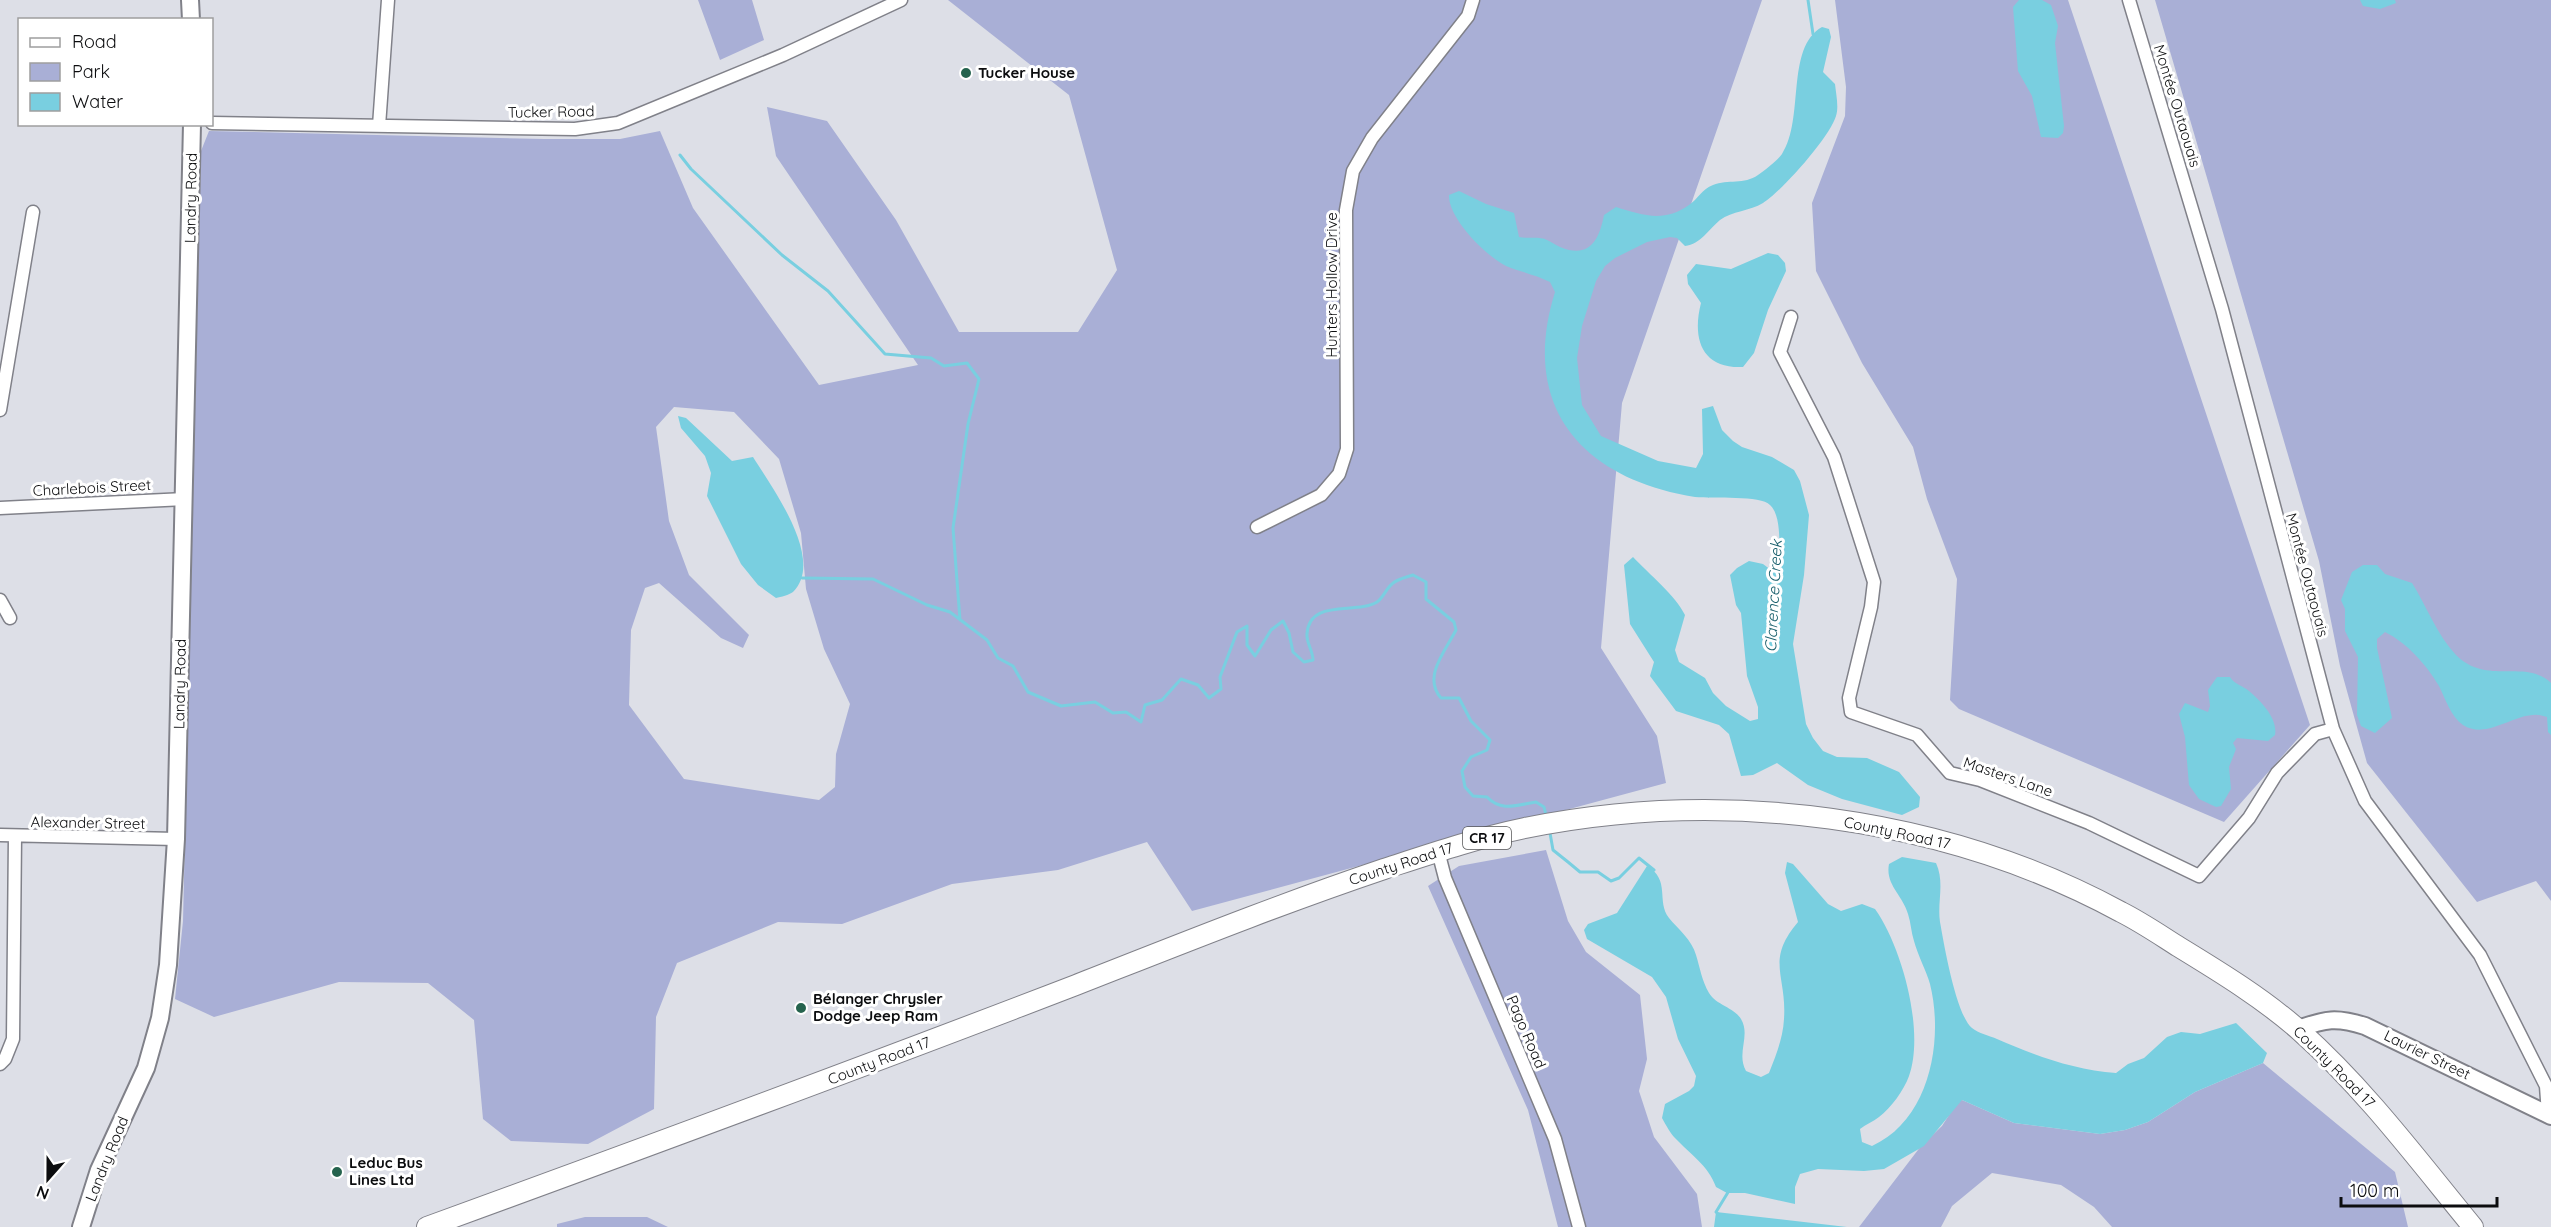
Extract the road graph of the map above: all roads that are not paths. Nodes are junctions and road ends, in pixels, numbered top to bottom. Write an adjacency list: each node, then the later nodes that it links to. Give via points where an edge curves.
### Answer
1 (190, 0): 6 (main road)
2 (388, 0): 9 (street)
3 (901, 0): 9 (street, Tucker Road, via 783,56 618,123 575,129)
4 (1473, 0): 15 (street, Hunters Hollow Drive, via 1468,16 1372,138 1353,171 1346,210 1347,449 1339,474 1321,495)
5 (2129, 0): 18 (street, Montée Outaouais, via 2222,309)
6 (191, 18)
7 (213, 123): 9 (street, Tucker Road)
8 (192, 126): 13 (main road, Landry Road)
9 (379, 126)
10 (33, 212): 12 (street)
11 (1791, 317): 18 (street, Masters Lane, via 1780,352 1834,457 1874,582 1849,699 1851,712 1917,735 1950,773 1980,780 2089,823 2199,876 2248,818 2277,773 2315,734)
12 (0, 410)
13 (185, 499): 14 (street, Charlebois Street); 21 (main road, Landry Road)
14 (0, 507)
15 (1257, 527)
16 (0, 600): 17 (street)
17 (10, 618)
18 (2333, 729): 25 (street, Montée Outaouais, via 2365,801 2480,956 2546,1086)
19 (0, 835): 20 (street, Alexander Street)
20 (15, 836): 21 (street, Alexander Street); 24 (street, via 13,1039)
21 (176, 839): 26 (main road, Landry Road, via 168,965 160,1018 146,1068 99,1170)
22 (1438, 851): 23 (main road, County Road 17 / CR 17, via 1520,829 1654,811 1720,809 1848,821 1967,848 2022,867 2119,911 2212,968); 27 (main road, County Road 17 / CR 17, via 1323,890 781,1099); 28 (street, Pago Road, via 1445,878 1555,1139)
23 (2298, 1029): 25 (main road, Laurier Street, via 2326,1019 2344,1019 2365,1026); 29 (main road, County Road 17 / CR 17, via 2383,1117)
24 (0, 1064)
25 (2550, 1115)
26 (81, 1227)
27 (427, 1227)
28 (1579, 1227)
29 (2472, 1227)

